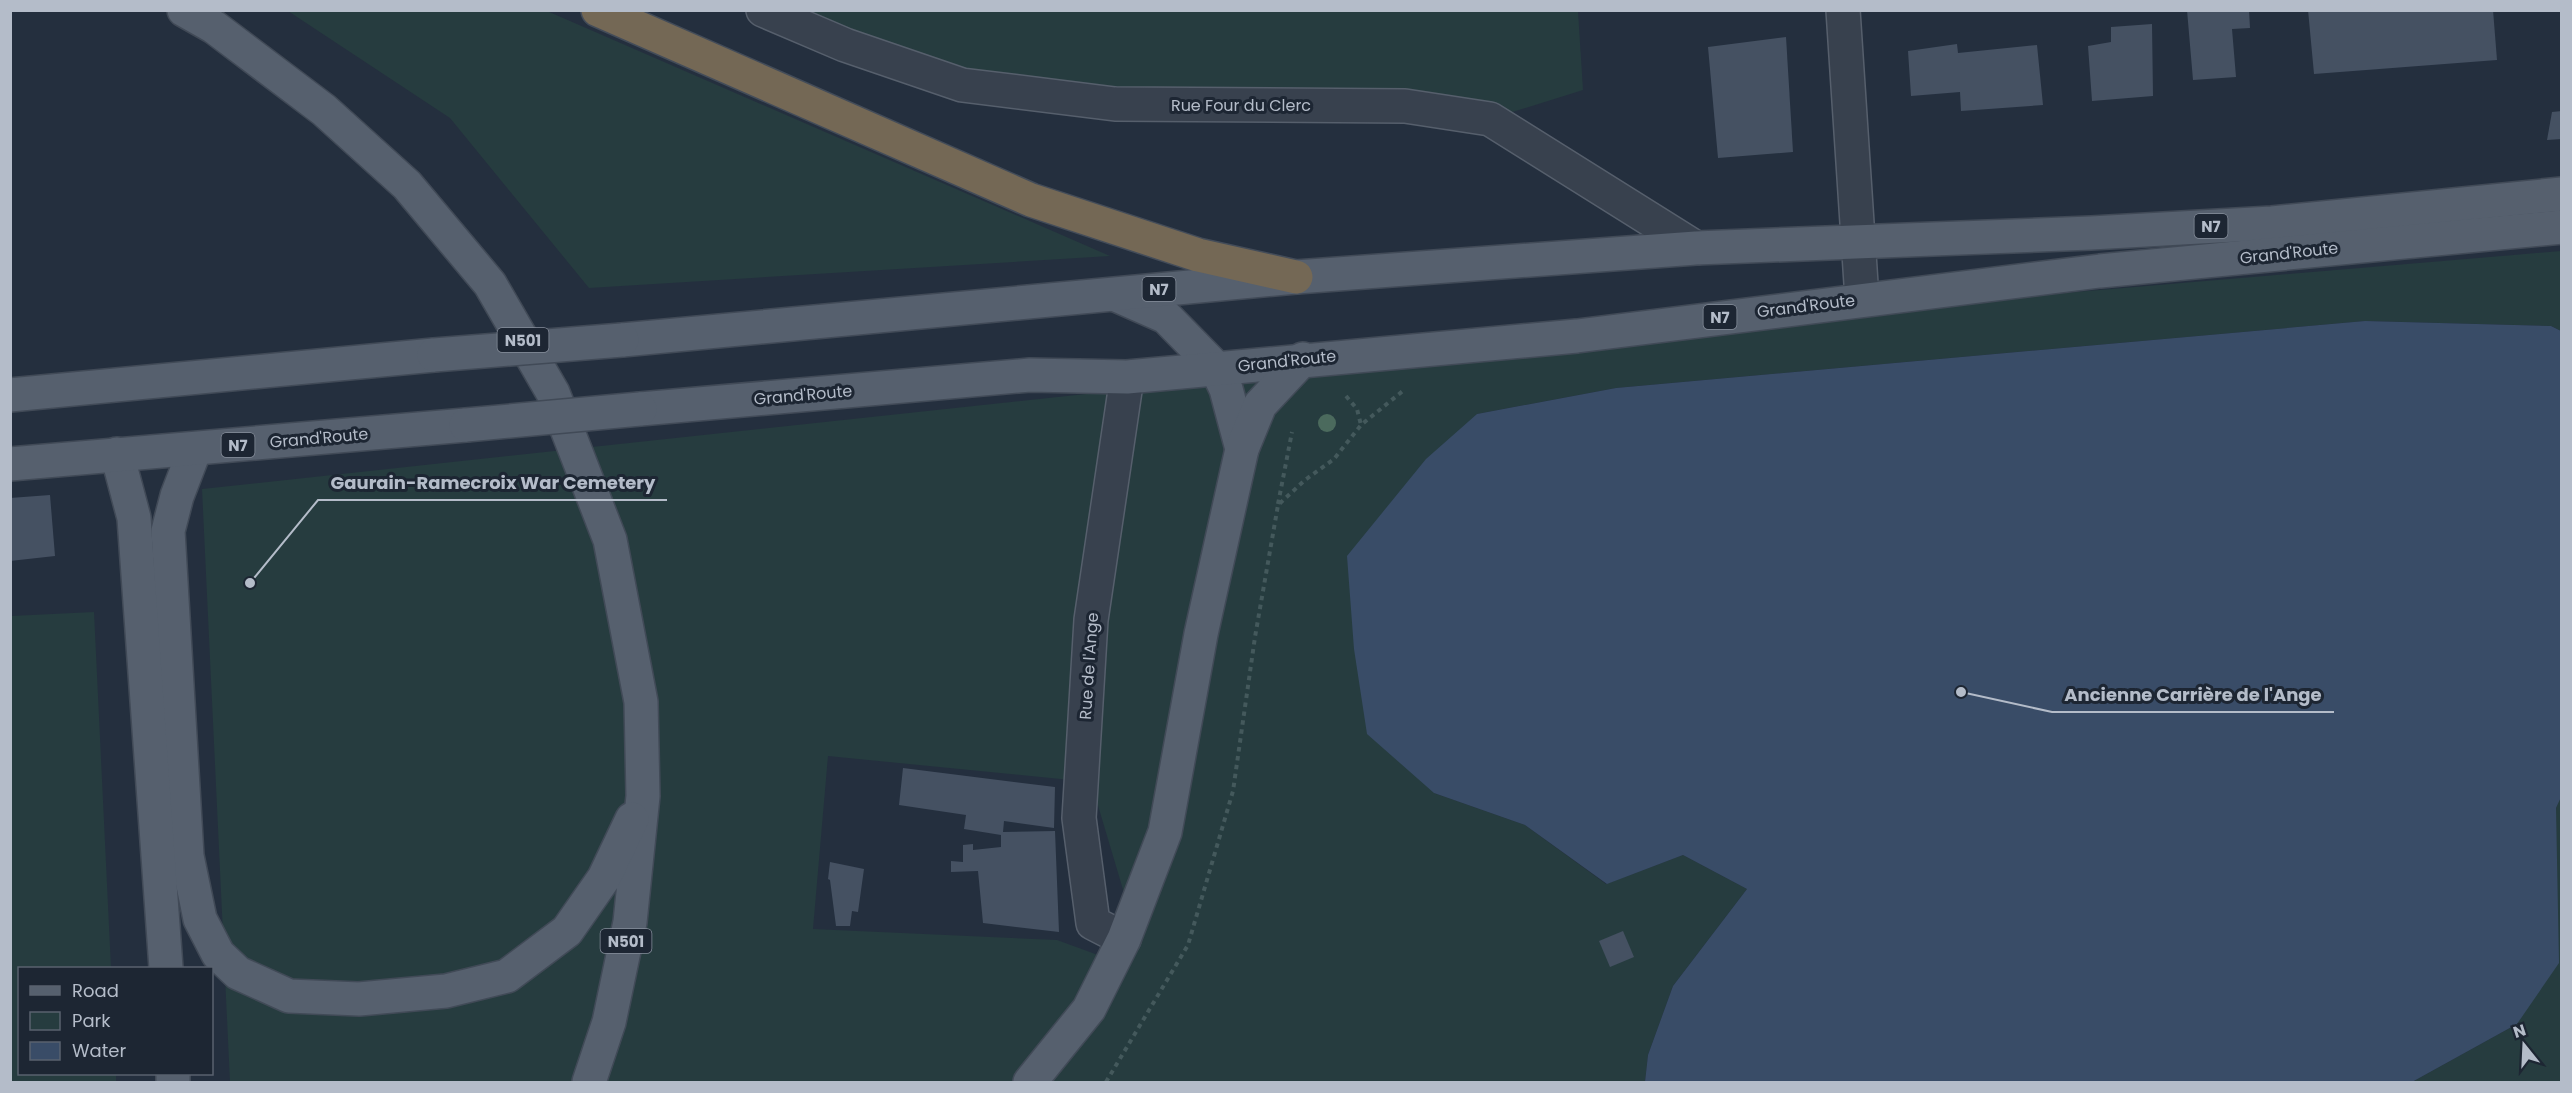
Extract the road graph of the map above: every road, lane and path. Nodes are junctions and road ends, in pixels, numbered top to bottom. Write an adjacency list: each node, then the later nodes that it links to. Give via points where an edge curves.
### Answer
1 (184, 10): 25 (main road, N501, via 214,27 324,110 407,185 490,284 553,393 610,540 641,702)
2 (598, 10): 9 (highway, via 1031,200 1198,255)
3 (763, 10): 8 (street, Rue Four du Clerc, via 845,45 962,85 1115,104 1405,106 1490,119)
4 (1843, 10): 7 (street)
5 (2562, 194): 7 (main road, Grand'Route / N7, via 2272,223)
6 (2562, 226): 11 (main road, Grand'Route / N7, via 2100,271)
7 (1858, 240): 8 (main road, Grand'Route / N7); 11 (street)
8 (1696, 248): 9 (main road, Grand'Route / N7)
9 (1296, 277): 10 (main road, Grand'Route / N7)
10 (1112, 293): 13 (main road, via 1166,317); 16 (main road, Grand'Route / N7, bridge)
11 (1862, 299): 12 (main road, Grand'Route / N7, via 1577,336)
12 (1304, 359): 13 (main road, Grand'Route / N7); 21 (main road, via 1260,405)
13 (1216, 368): 14 (main road, Grand'Route / N7); 21 (main road, via 1226,389)
14 (1127, 377): 20 (main road, Grand'Route / N7, bridge, via 1030,375); 26 (street, Rue de l'Ange, via 1091,620 1079,818 1093,923)
15 (1405, 388): 18 (path)
16 (10, 395)
17 (1339, 396): 18 (path, via 1347,396 1357,409)
18 (1361, 425): 24 (path, via 1334,459)
19 (1294, 427): 24 (path)
20 (195, 449): 22 (main road, Grand'Route / N7); 25 (main road, via 168,531 187,856 200,919 218,954 238,973 289,996 359,999 446,991 507,976 567,931 604,878)
21 (1242, 449): 26 (main road, via 1201,634 1165,831)
22 (117, 454): 23 (main road, Grand'Route / N7); 27 (main road, via 134,518)
23 (10, 464)
24 (1278, 505): 30 (path, via 1233,791 1188,945)
25 (643, 796): 28 (main road, N501, via 630,922 609,1022)
26 (1124, 939): 29 (main road, via 1089,1009)
27 (166, 967)
28 (589, 1083)
29 (1030, 1083)
30 (1106, 1083)

